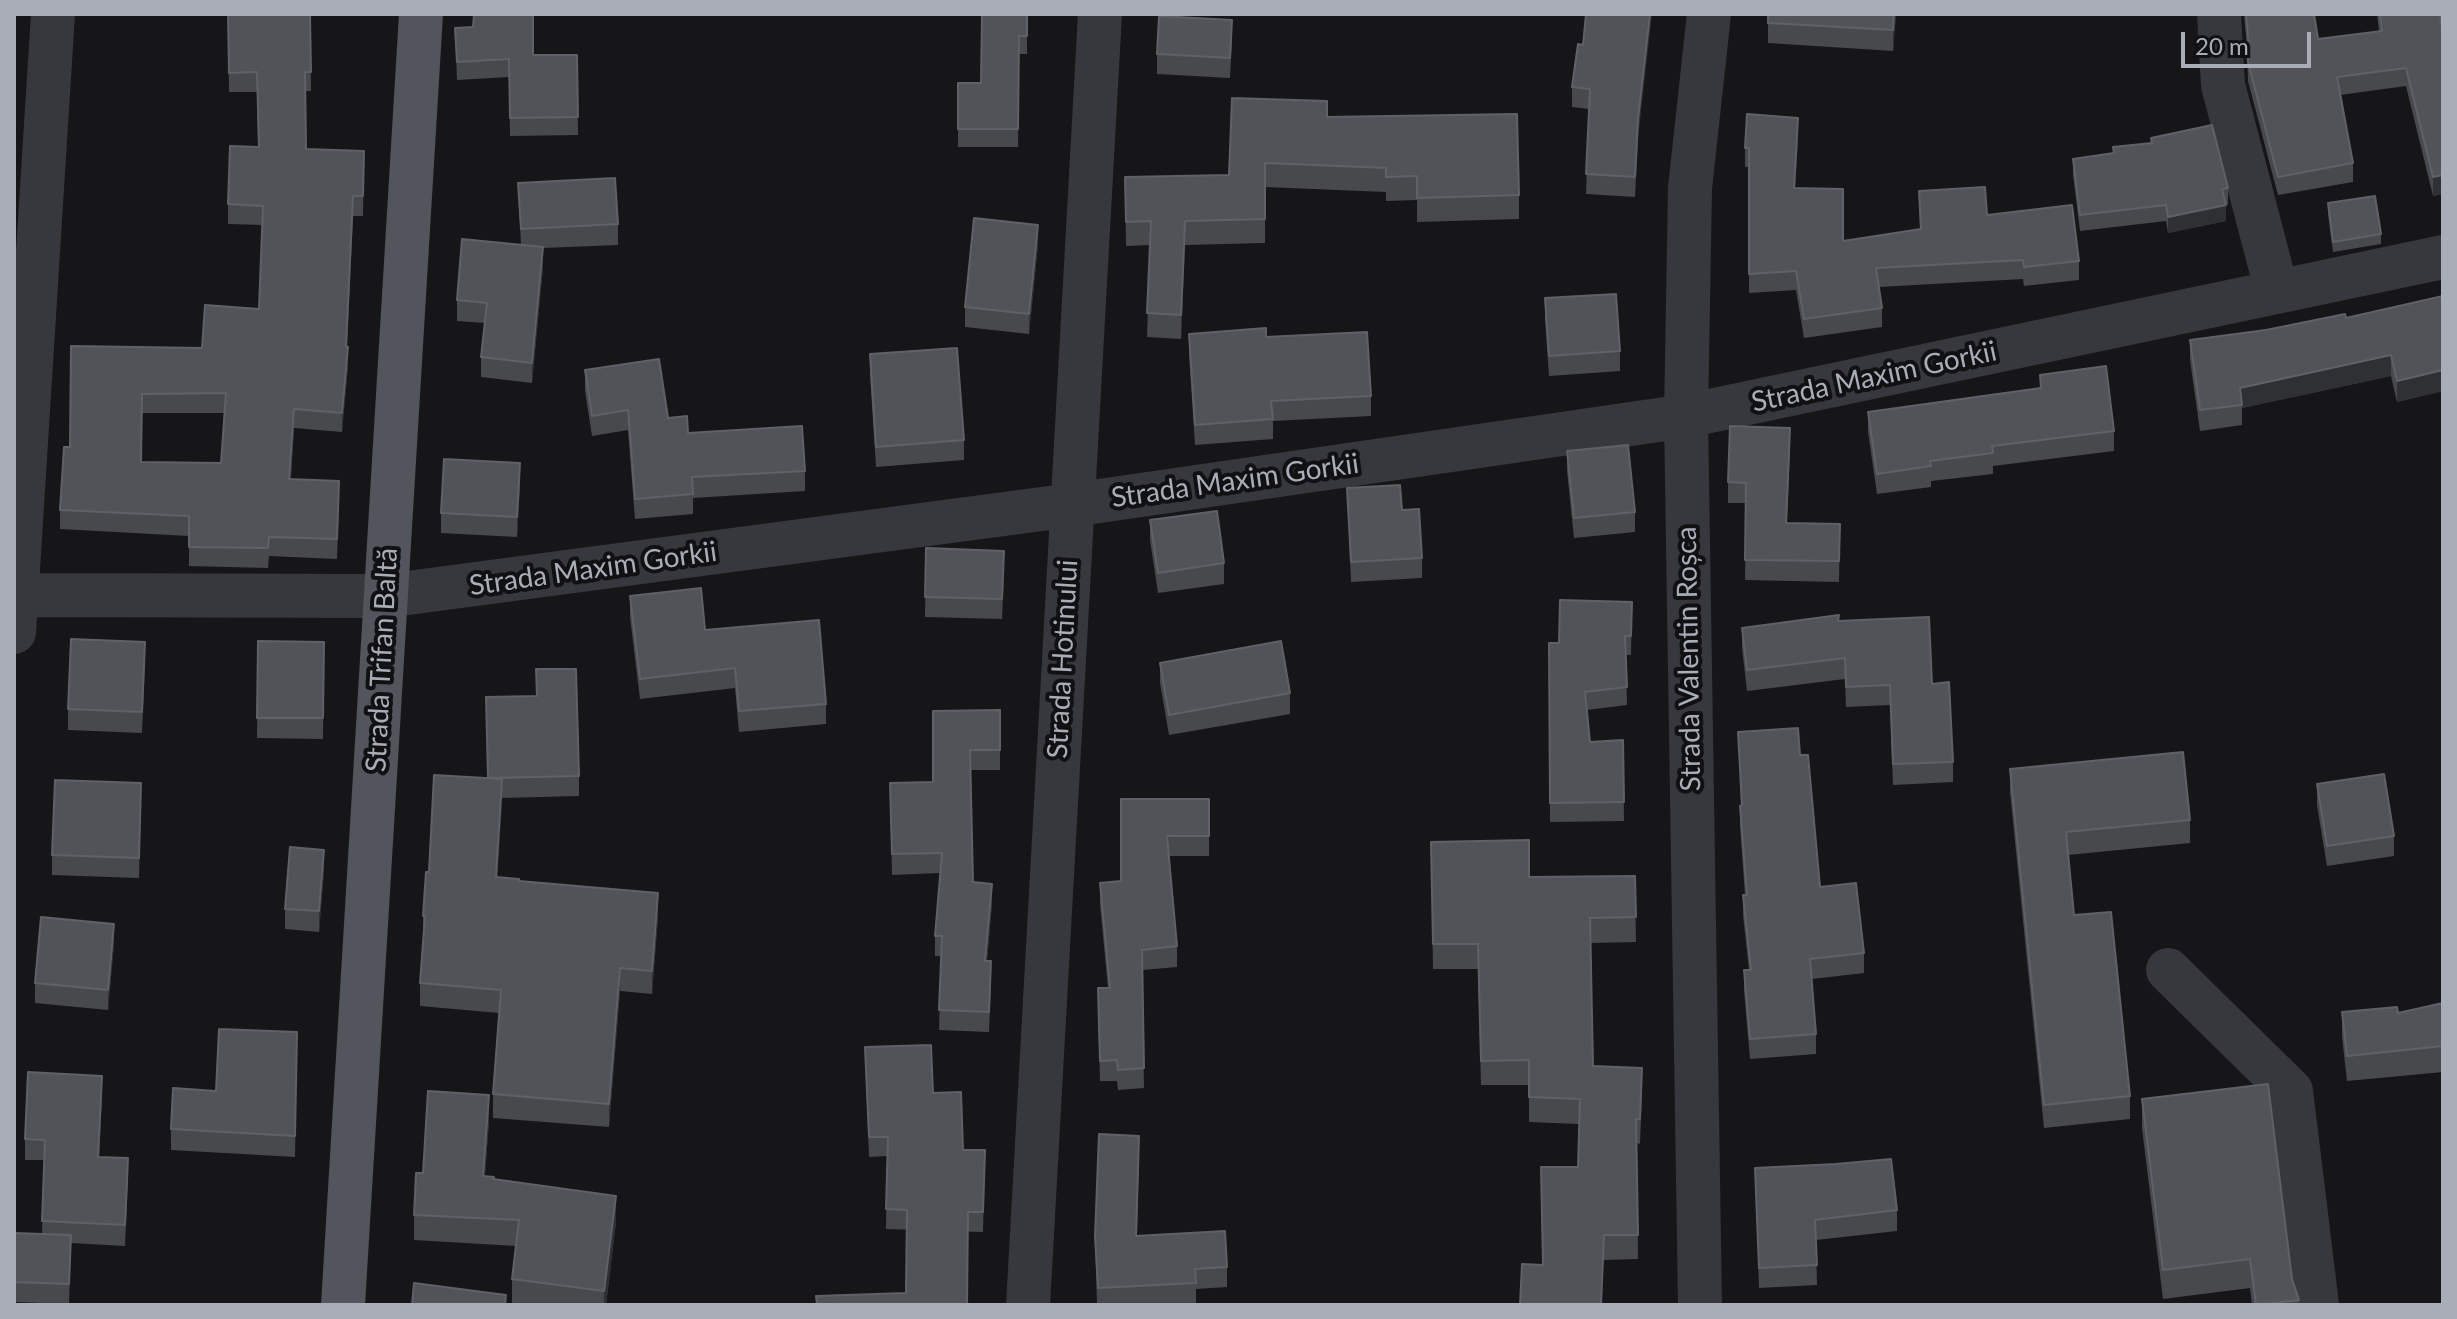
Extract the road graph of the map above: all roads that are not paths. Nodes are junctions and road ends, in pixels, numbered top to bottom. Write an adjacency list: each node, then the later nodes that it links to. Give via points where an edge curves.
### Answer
1 (53, 14): 11 (street)
2 (421, 14): 10 (main road, Strada Trifan Baltă)
3 (1100, 14): 9 (street, Strada Hotinului)
4 (1709, 14): 8 (street, Strada Valentin Roșca, via 1690,188)
5 (2219, 14): 7 (street, via 2223,85)
6 (2443, 257): 7 (street, Strada Maxim Gorkii)
7 (2277, 292): 8 (street, Strada Maxim Gorkii)
8 (1686, 416): 9 (street, Strada Maxim Gorkii); 15 (street, Strada Valentin Roșca)
9 (1072, 505): 10 (street, Strada Maxim Gorkii); 14 (street, Strada Hotinului)
10 (385, 596): 11 (street, Strada Maxim Gorkii); 13 (main road, Strada Trifan Baltă)
11 (15, 607)
12 (2168, 970): 16 (street, via 2291,1091)
13 (343, 1305)
14 (1028, 1305)
15 (1700, 1305)
16 (2317, 1305)

